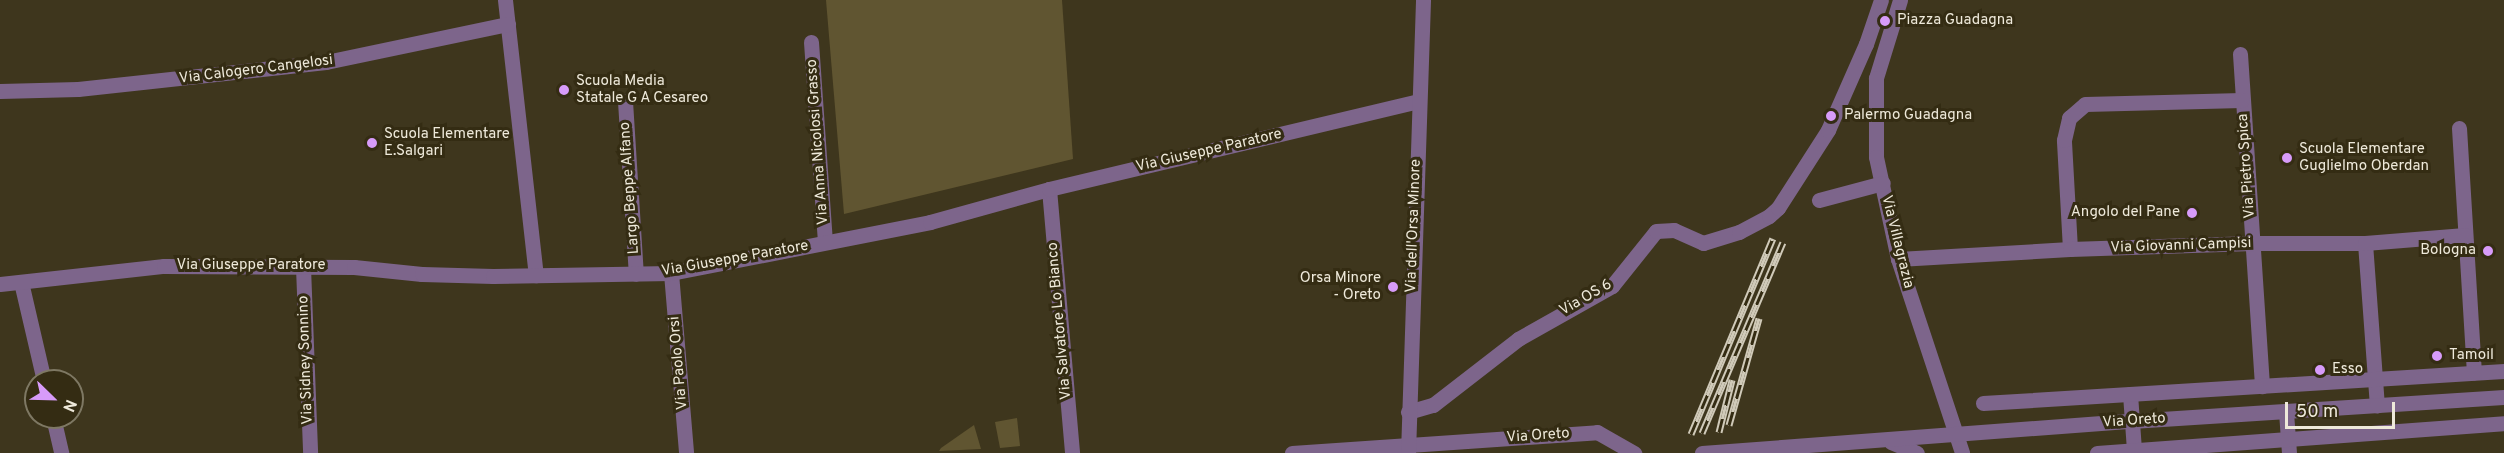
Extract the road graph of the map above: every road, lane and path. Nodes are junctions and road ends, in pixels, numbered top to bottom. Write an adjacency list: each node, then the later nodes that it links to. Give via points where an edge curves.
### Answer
1 (506, 0): 5 (street)
2 (1424, 0): 11 (street, Via dell'Orsa Minore)
3 (1881, 0): 37 (street, Via OS 6, via 1828,130 1769,216 1703,243 1674,230 1656,231 1612,286 1518,339 1433,405)
4 (1900, 0): 13 (street, Via Villagrazia, via 1876,78 1876,157)
5 (508, 24): 8 (street, Via Calogero Cangelosi, via 326,62 78,89); 25 (street)
6 (811, 42): 17 (street, Via Anna Nicolosi Grasso)
7 (2240, 54): 9 (street, Via Pietro Spica)
8 (0, 91)
9 (2242, 100): 18 (street, Via Pietro Spica); 20 (street, via 2085,104 2068,118 2064,140)
10 (625, 101): 24 (street, Largo Beppe Alfano)
11 (1419, 101): 14 (street, Via Giuseppe Paratore); 37 (street, Via dell'Orsa Minore)
12 (2459, 128): 16 (street)
13 (1882, 183): 15 (street); 21 (street, Via Villagrazia)
14 (1049, 189): 17 (street, Via Giuseppe Paratore, via 930,222); 51 (street, Via Salvatore Lo Bianco)
15 (1819, 200)
16 (2465, 235): 19 (street, Via Giovanni Campisi); 30 (street)
17 (825, 242): 23 (street, Via Giuseppe Paratore)
18 (2253, 243): 19 (street, Via Giovanni Campisi); 20 (street, Via Giovanni Campisi); 32 (street, Via Pietro Spica)
19 (2365, 243): 31 (street)
20 (2070, 249): 21 (street, Via Giovanni Campisi)
21 (1898, 258): 42 (street, Via Villagrazia)
22 (303, 267): 25 (street, Via Giuseppe Paratore); 26 (street, Via Giuseppe Paratore, via 164,266); 49 (street, Via Sidney Sonnino)
23 (671, 273): 24 (street, Via Giuseppe Paratore); 50 (street, Via Paolo Orsi)
24 (636, 274): 25 (street, Via Giuseppe Paratore)
25 (536, 275)
26 (21, 282): 27 (street, Via Giuseppe Paratore); 28 (street)
27 (0, 284)
28 (41, 369)
29 (2504, 371): 30 (street, Via Oreto)
30 (2474, 373): 31 (street, Via Oreto)
31 (2375, 379): 32 (street, Via Oreto); 36 (street)
32 (2262, 386): 33 (street, Via Oreto)
33 (2130, 394): 35 (street, Via Oreto); 39 (street)
34 (2504, 397): 36 (street, Via Oreto)
35 (1983, 403)
36 (2376, 406): 38 (street, Via Oreto)
37 (1408, 412): 45 (street, Via dell'Orsa Minore)
38 (2286, 412): 39 (street, Via Oreto); 44 (street)
39 (2131, 421): 42 (street, Via Oreto); 46 (street)
40 (2504, 423): 44 (street, Via Oreto)
41 (56, 429): 48 (street)
42 (1958, 435): 43 (street, Via Oreto); 56 (street, Via Villagrazia)
43 (1888, 441): 47 (street, Via Oreto); 55 (street)
44 (2288, 445): 46 (street, Via Oreto)
45 (1408, 449): 52 (street, Via Oreto); 53 (street, Via Oreto, via 1597,432)
46 (2134, 450): 57 (street, Via Oreto)
47 (1763, 451): 54 (street, Via Oreto)
48 (61, 453)
49 (310, 453)
50 (686, 453)
51 (1072, 453)
52 (1292, 453)
53 (1634, 453)
54 (1702, 453)
55 (1917, 453)
56 (1962, 453)
57 (2097, 453)

